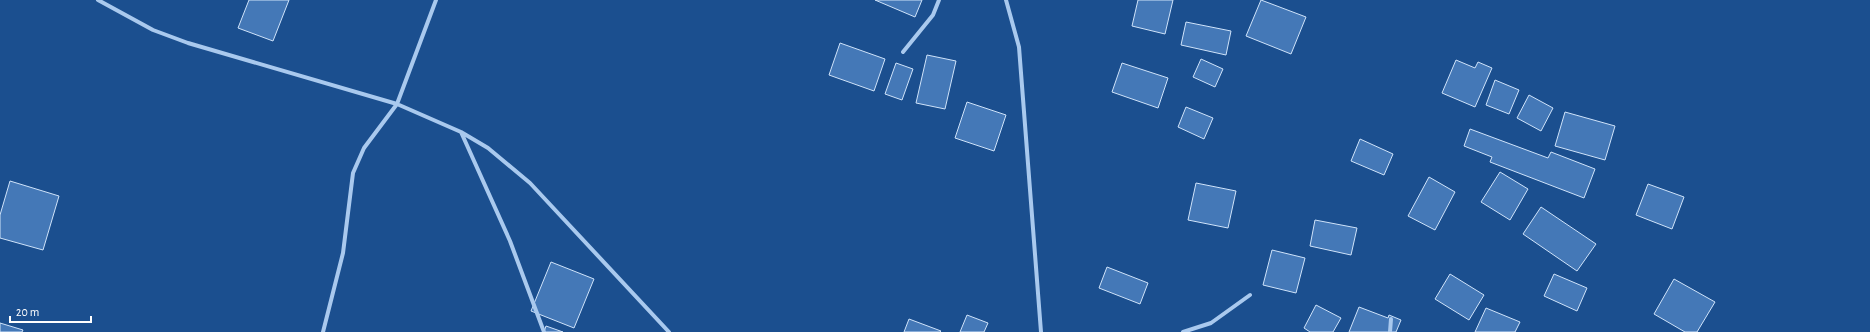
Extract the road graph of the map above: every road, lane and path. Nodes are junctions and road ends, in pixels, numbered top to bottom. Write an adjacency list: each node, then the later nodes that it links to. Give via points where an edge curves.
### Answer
1 (98, 0): 6 (street, via 153,30 188,43)
2 (436, 0): 6 (street)
3 (939, 0): 5 (street, via 933,15)
4 (1006, 0): 13 (street, via 1019,47)
5 (903, 52)
6 (397, 104): 7 (street); 10 (street, via 364,148 353,173 343,253)
7 (461, 132): 11 (street, via 510,241); 12 (street, via 488,148 530,183)
8 (1250, 294): 14 (street, via 1211,323)
9 (1390, 319): 15 (street)
10 (323, 332)
11 (544, 332)
12 (669, 332)
13 (1041, 332)
14 (1183, 332)
15 (1390, 332)

